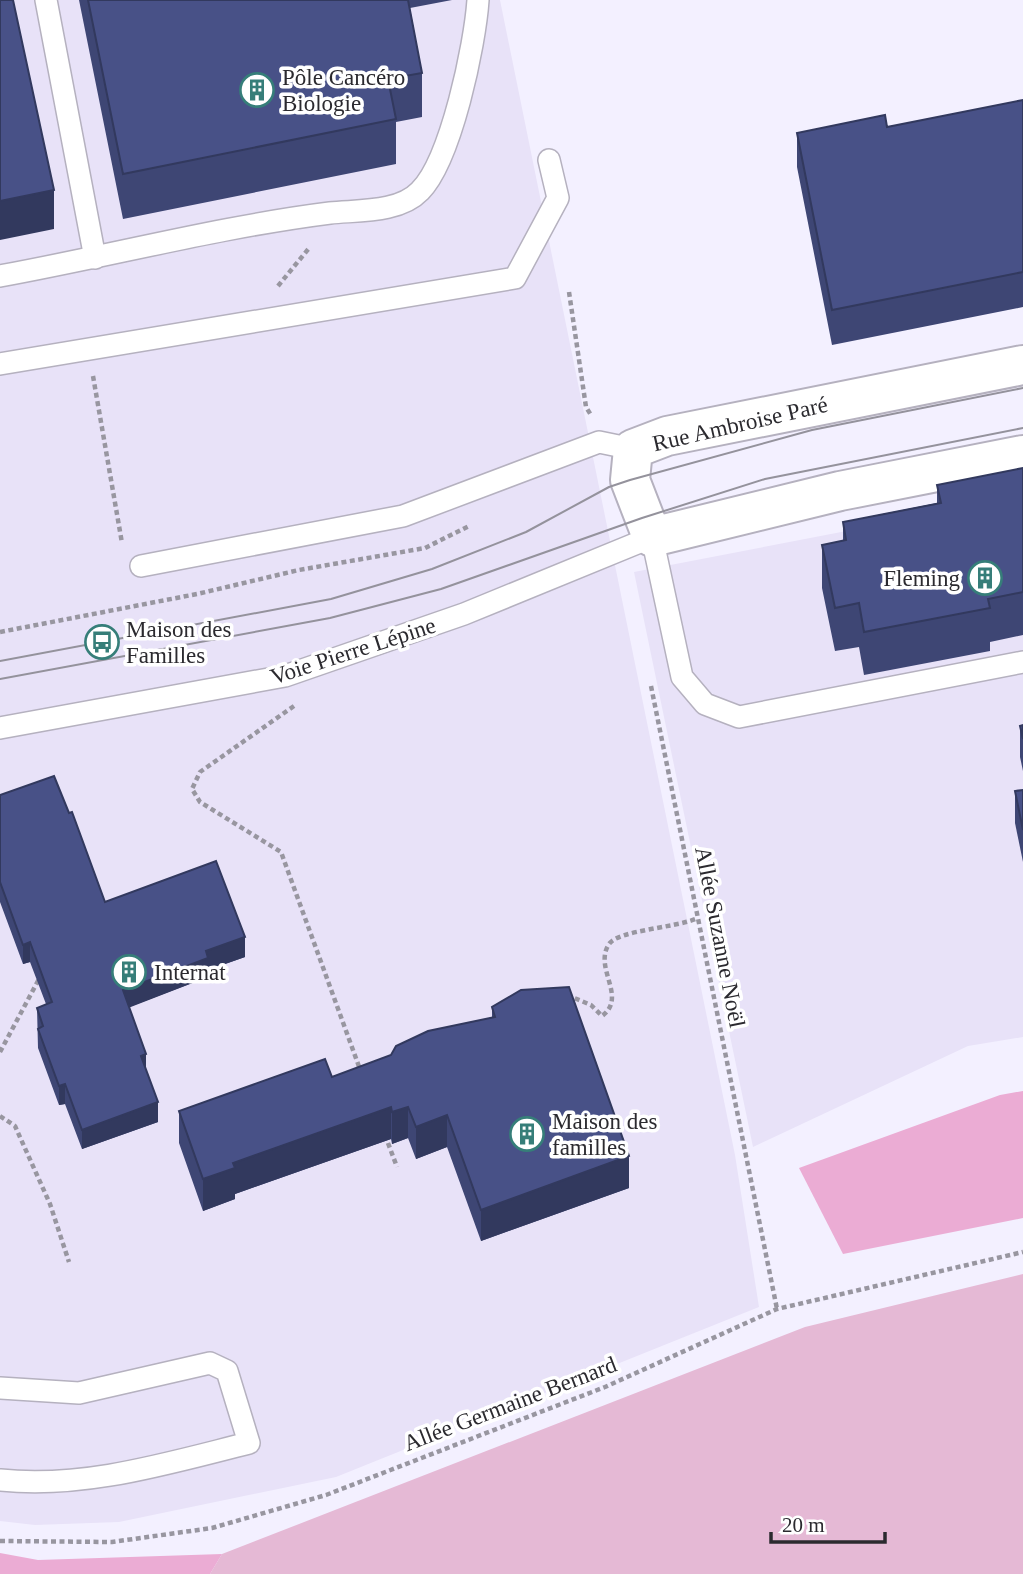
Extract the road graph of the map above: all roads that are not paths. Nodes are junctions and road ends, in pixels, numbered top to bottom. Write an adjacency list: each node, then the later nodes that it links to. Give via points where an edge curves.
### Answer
1 (46, 0): 4 (lane)
2 (478, 0): 4 (lane, via 472,50 434,174 404,204 306,216)
3 (549, 160): 5 (lane, via 558,198)
4 (95, 258): 6 (lane)
5 (519, 272): 7 (lane); 8 (lane)
6 (0, 276)
7 (0, 358)
8 (0, 364)
9 (1023, 365): 10 (street, Rue Ambroise Paré, via 667,436)
10 (633, 449): 12 (street, Rue Ambroise Paré, via 630,480); 13 (lane, via 599,442 403,516)
11 (1023, 455): 12 (street, via 840,491)
12 (652, 537): 14 (lane, via 682,677 705,704 739,717); 15 (lane, Voie Pierre Lépine, via 464,614 285,676)
13 (141, 566)
14 (1023, 662)
15 (0, 728)
16 (0, 1388): 17 (lane, via 79,1393 210,1363 227,1371 249,1443 119,1474)
17 (0, 1480)

